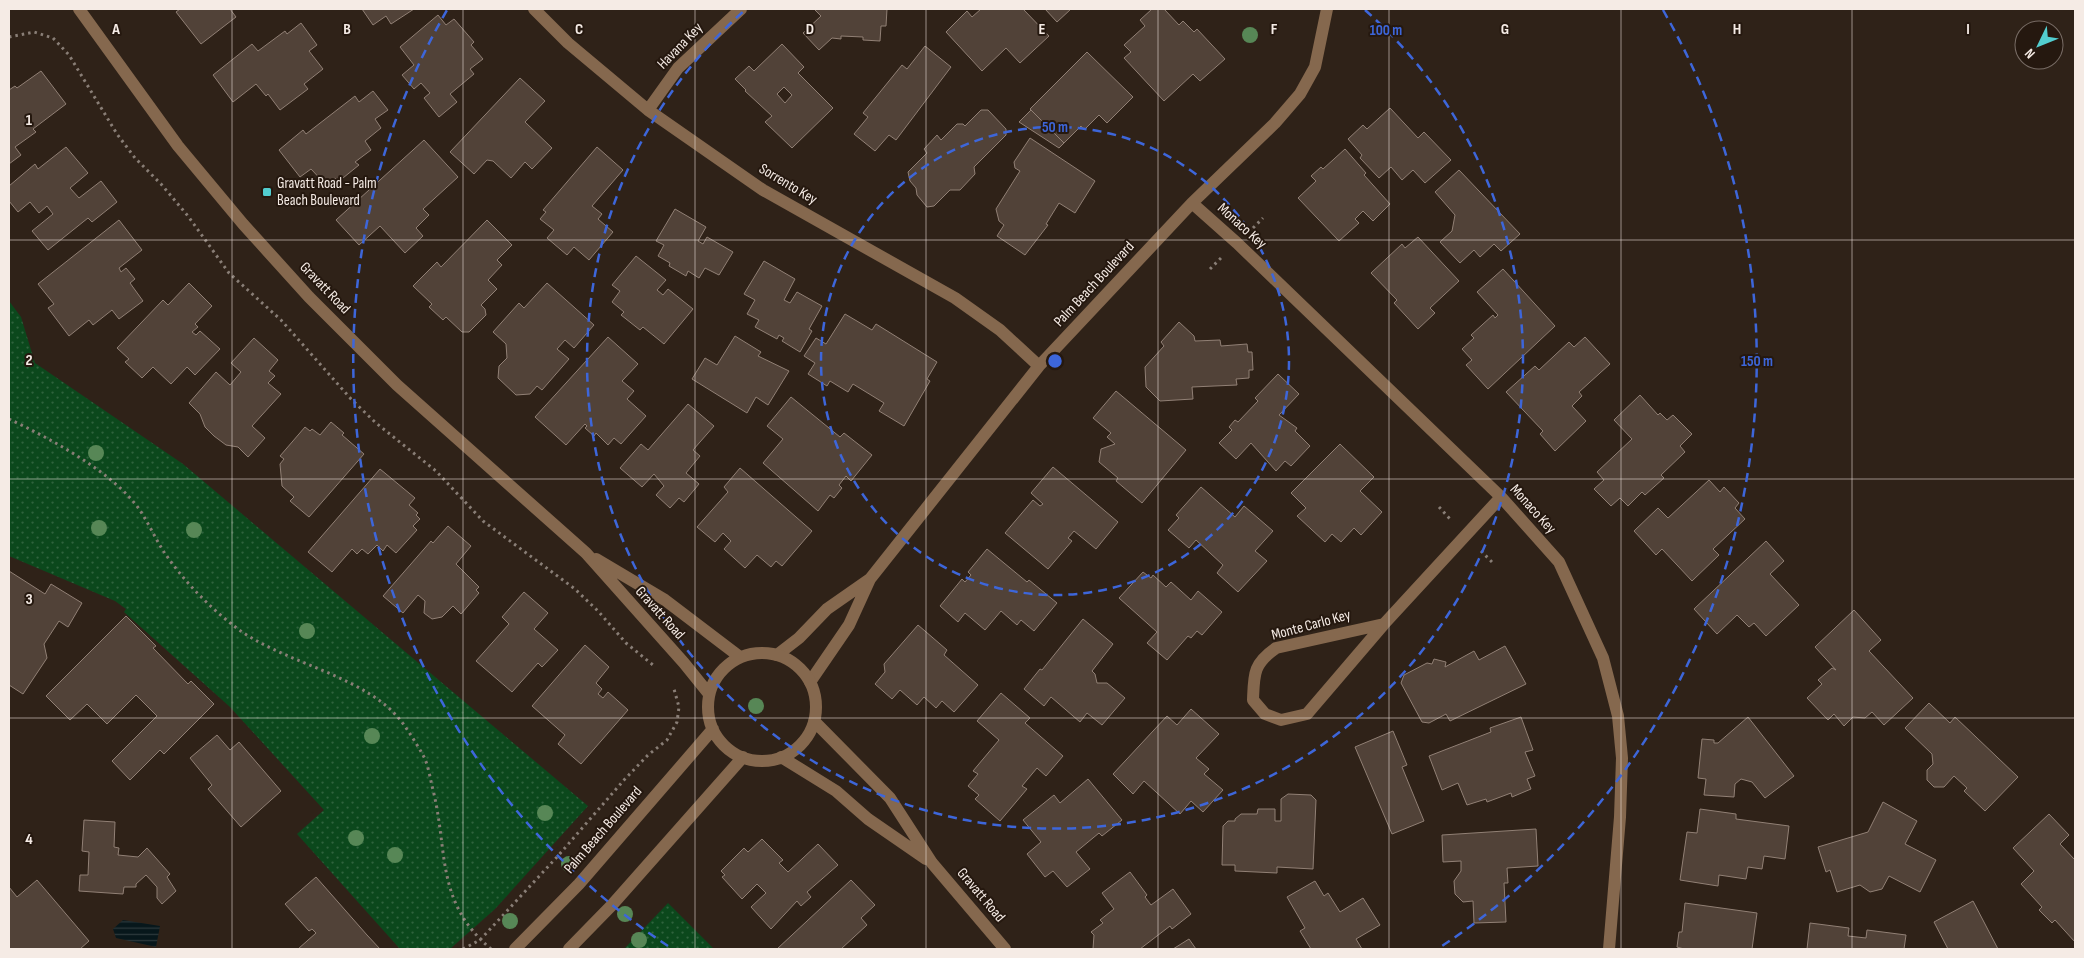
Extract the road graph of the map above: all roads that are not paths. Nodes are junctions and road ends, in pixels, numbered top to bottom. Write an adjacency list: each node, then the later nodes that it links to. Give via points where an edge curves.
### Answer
1 (79, 9): 9 (street, Gravatt Road, via 178,146 310,297 397,385)
2 (534, 9): 5 (street, Sorrento Key, via 568,43)
3 (741, 9): 5 (street, Havana Key, via 678,68)
4 (1327, 9): 6 (street, Palm Beach Boulevard, via 1315,68 1300,94 1275,123)
5 (648, 110): 7 (street, Sorrento Key, via 764,190 955,298 1000,330)
6 (1192, 203): 7 (street, Palm Beach Boulevard); 8 (street, Monaco Key)
7 (1039, 366): 10 (street, Palm Beach Boulevard)
8 (1501, 497): 11 (street, Monte Carlo Key); 24 (street, Monaco Key, via 1559,562 1603,658 1618,716 1621,787)
9 (586, 553): 13 (street, Gravatt Road, via 665,600); 15 (street, Gravatt Road)
10 (870, 579): 12 (street, Palm Beach Boulevard, via 827,609); 14 (street, Palm Beach Boulevard, via 849,625)
11 (1384, 624): 11 (street, Monte Carlo Key, via 1307,714 1281,720 1265,714 1253,700 1254,672 1262,658 1276,648)
12 (777, 655): 13 (street, via 758,653); 14 (street, via 790,661)
13 (740, 657): 15 (street, via 715,679)
14 (810, 682): 16 (street, via 814,694)
15 (709, 694): 17 (street, via 708,712)
16 (814, 721): 19 (street, via 807,736); 20 (street, Gravatt Road, via 890,798)
17 (713, 729): 18 (street, via 720,741); 21 (street, Palm Beach Boulevard, via 579,884)
18 (743, 757): 19 (street, via 756,760); 22 (street)
19 (781, 757): 20 (street, Gravatt Road, via 836,791 868,819)
20 (932, 863): 23 (street, Gravatt Road)
21 (516, 949)
22 (569, 949)
23 (1005, 949)
24 (1609, 949)

